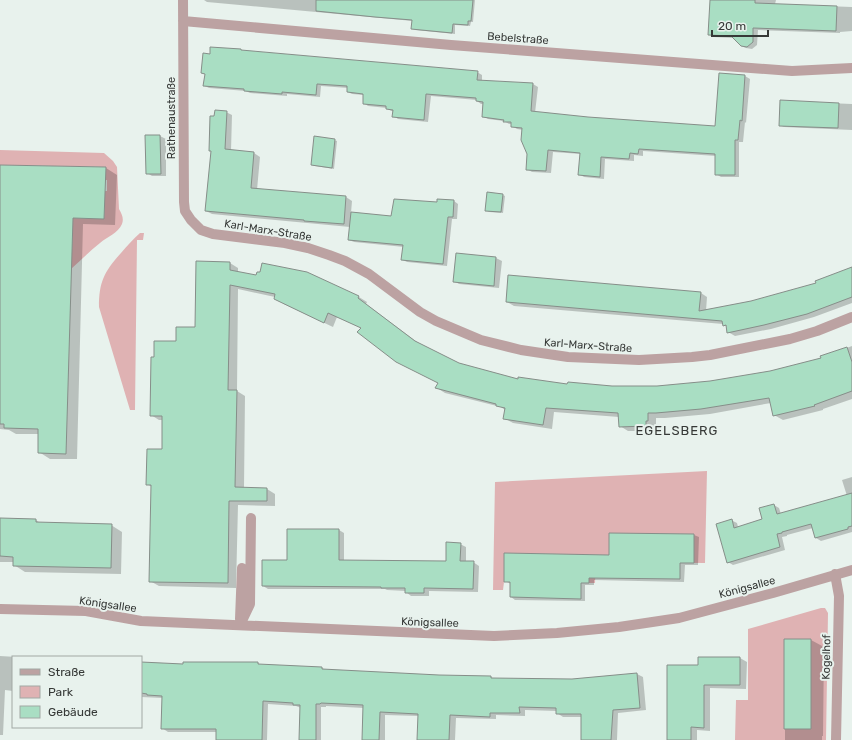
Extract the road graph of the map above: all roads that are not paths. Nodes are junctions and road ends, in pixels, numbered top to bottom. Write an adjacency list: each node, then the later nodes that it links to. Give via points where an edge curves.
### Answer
1 (183, 0): 2 (street, Rathenaustraße)
2 (183, 21): 3 (street, Bebelstraße, via 792,71); 4 (street, Rathenaustraße, via 184,202 185,211)
3 (852, 68)
4 (201, 230): 5 (street, Karl-Marx-Straße, via 213,234 285,243 329,255 369,274 436,321 481,340 521,350 568,357 639,360 710,355 790,339)
5 (852, 317)
6 (251, 518): 11 (street, via 250,604)
7 (242, 568): 11 (street)
8 (852, 570): 9 (street, Königsallee)
9 (836, 574): 11 (street, Königsallee, via 679,618 557,633 494,636); 12 (street, Kogelhof, via 839,596)
10 (0, 609): 11 (street, Königsallee, via 86,612 141,620)
11 (240, 625)
12 (836, 740)

